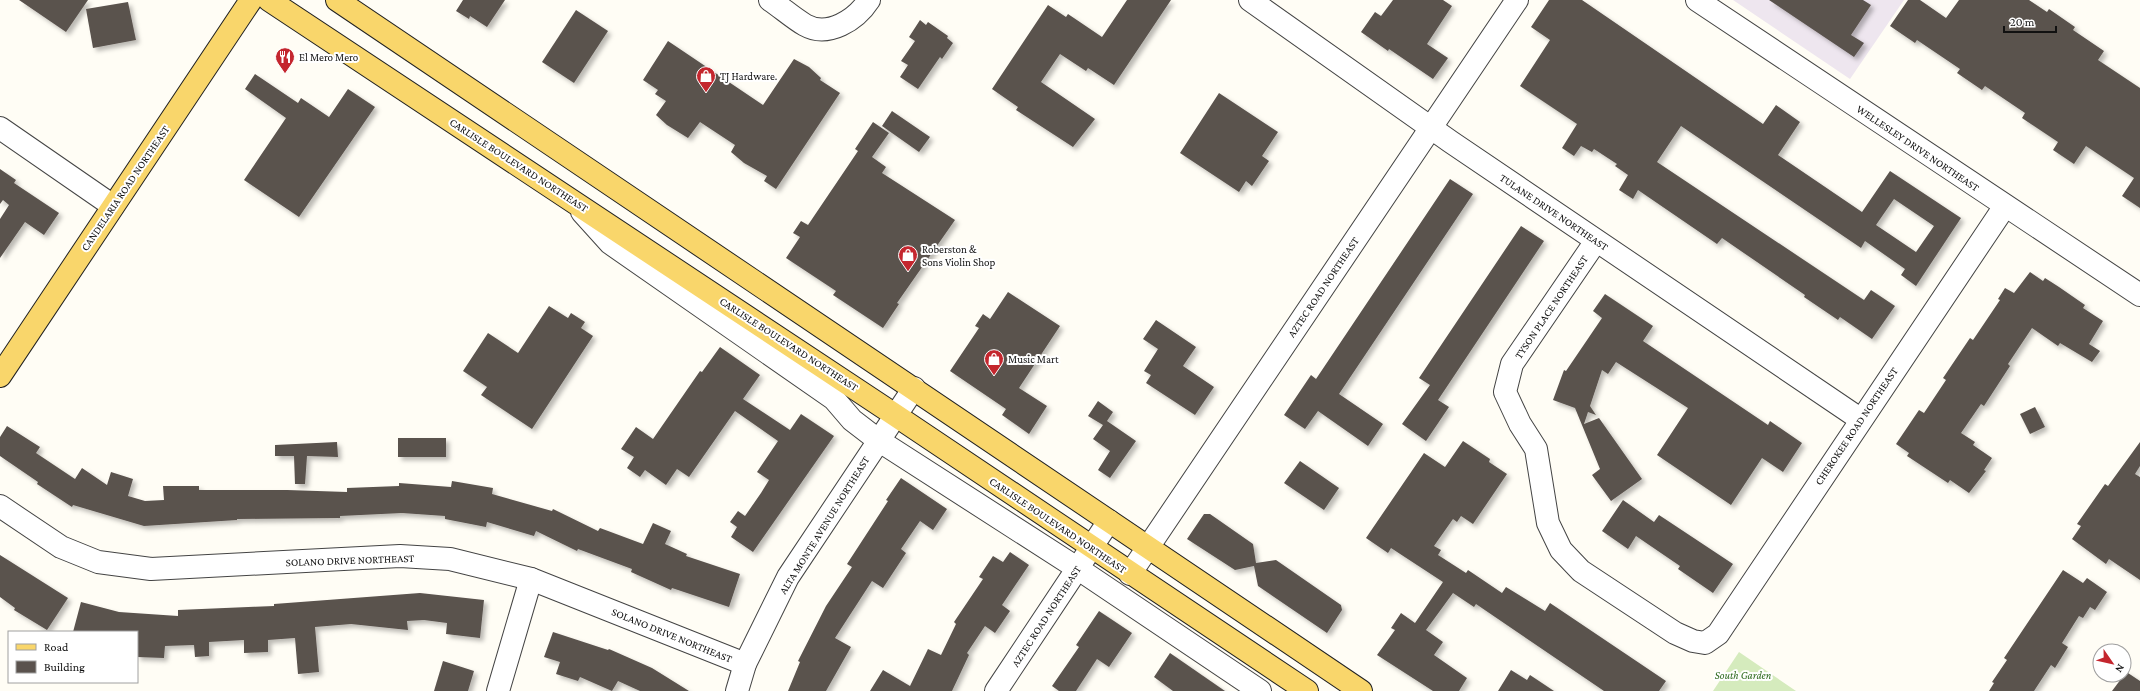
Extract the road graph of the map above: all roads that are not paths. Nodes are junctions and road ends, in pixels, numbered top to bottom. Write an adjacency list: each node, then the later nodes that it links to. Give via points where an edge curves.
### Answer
1 (251, 0): 12 (main road, CANDELARIA ROAD NORTHEAST)
2 (268, 0): 11 (main road, CARLISLE BOULEVARD NORTHEAST)
3 (337, 0): 17 (main road)
4 (770, 0): 5 (street, via 806,26 829,30 852,19)
5 (868, 0)
6 (1250, 0): 10 (street, TULANE DRIVE NORTHEAST)
7 (1697, 0): 13 (street, WELLESLEY DRIVE NORTHEAST)
8 (1515, 1): 10 (street, AZTEC ROAD NORTHEAST)
9 (0, 128): 12 (street)
10 (1431, 128): 14 (street, TULANE DRIVE NORTHEAST); 23 (street, AZTEC ROAD NORTHEAST)
11 (569, 199): 18 (main road, CARLISLE BOULEVARD NORTHEAST); 20 (street, via 610,243 834,398 852,420)
12 (114, 206): 16 (main road, CANDELARIA ROAD NORTHEAST)
13 (2005, 206): 15 (street, WELLESLEY DRIVE NORTHEAST); 19 (street, CHEROKEE ROAD NORTHEAST)
14 (1596, 241): 19 (street, TULANE DRIVE NORTHEAST); 28 (street, TYSON PLACE NORTHEAST, via 1512,364 1505,392 1520,424 1536,449 1548,523 1561,550 1581,571 1675,634)
15 (2140, 295)
16 (1, 372)
17 (914, 388): 18 (street, ALTA MONTE AVENUE NORTHEAST); 22 (main road)
18 (895, 414): 20 (street, ALTA MONTE AVENUE NORTHEAST); 24 (main road, CARLISLE BOULEVARD NORTHEAST)
19 (1860, 419): 28 (street, CHEROKEE ROAD NORTHEAST, via 1718,634)
20 (878, 440): 25 (street); 29 (street, ALTA MONTE AVENUE NORTHEAST, via 788,577)
21 (0, 506): 27 (street, SOLANO DRIVE NORTHEAST, via 61,548 98,562 151,569 400,556 450,559)
22 (1109, 521): 23 (main road); 24 (street, AZTEC ROAD NORTHEAST)
23 (1147, 546): 26 (street, AZTEC ROAD NORTHEAST); 35 (main road)
24 (1090, 547): 25 (street, AZTEC ROAD NORTHEAST); 26 (main road, CARLISLE BOULEVARD NORTHEAST)
25 (1076, 568): 32 (street, AZTEC ROAD NORTHEAST); 33 (street)
26 (1130, 574): 34 (main road, CARLISLE BOULEVARD NORTHEAST)
27 (531, 579): 29 (street, SOLANO DRIVE NORTHEAST); 30 (street)
28 (1705, 643)
29 (745, 664): 31 (street, ALTA MONTE AVENUE NORTHEAST)
30 (498, 691)
31 (737, 691)
32 (996, 691)
33 (1260, 691)
34 (1307, 691)
35 (1361, 691)

